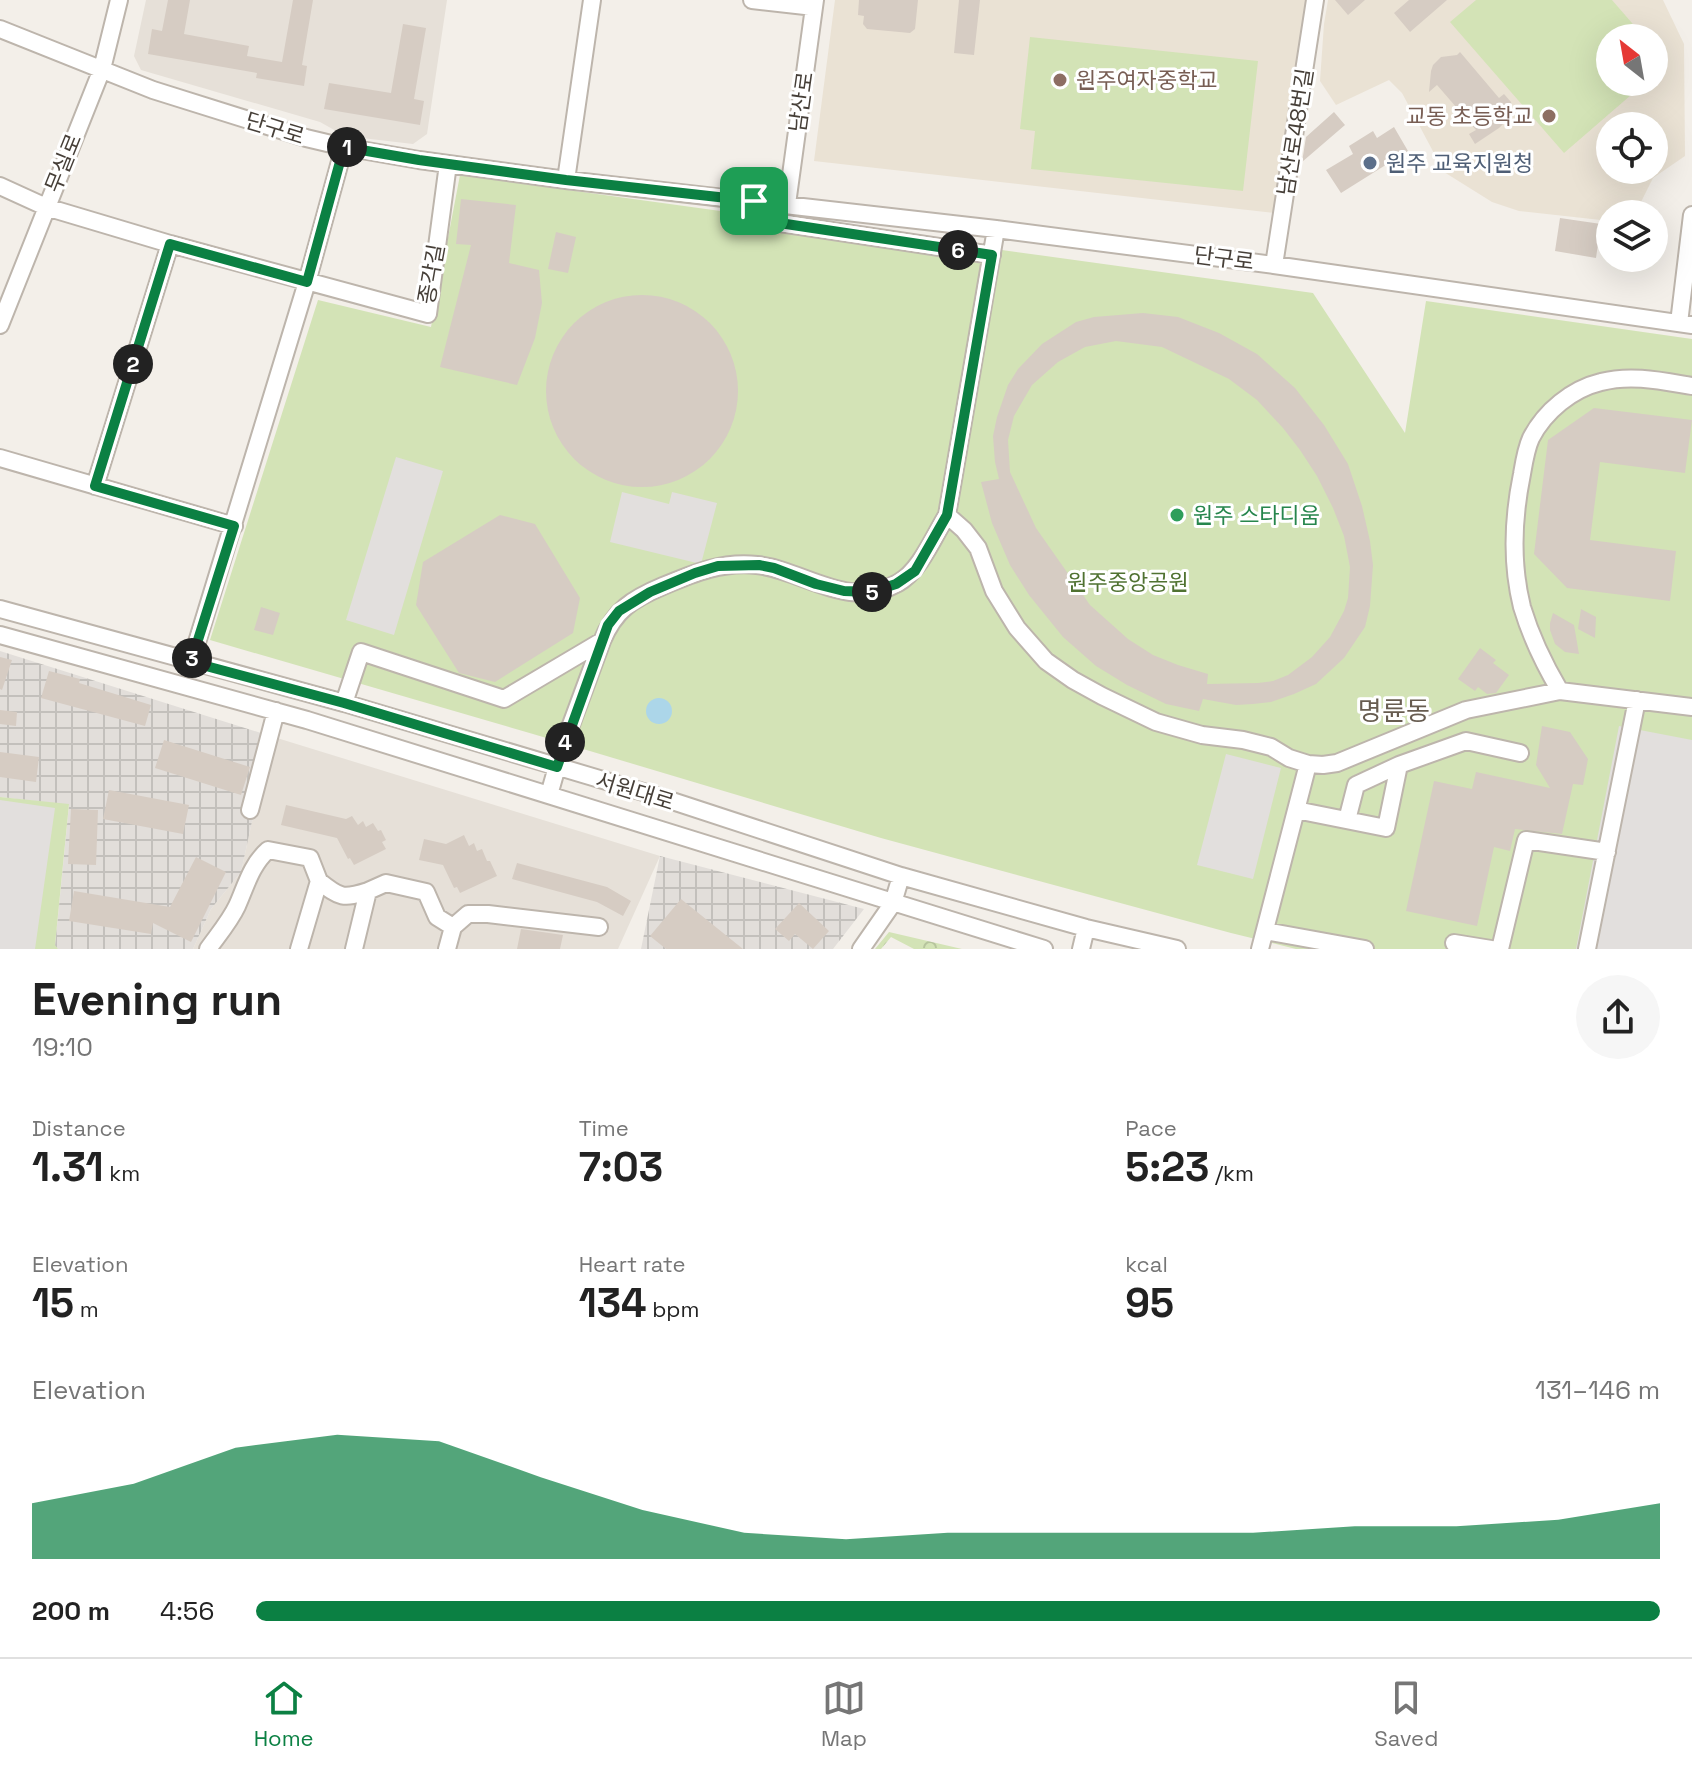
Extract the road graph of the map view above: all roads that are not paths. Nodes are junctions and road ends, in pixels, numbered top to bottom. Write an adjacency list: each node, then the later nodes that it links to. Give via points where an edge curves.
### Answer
1 (119, 0): 7 (street, 무실로)
2 (592, 0): 10 (street)
3 (752, 0): 5 (street)
4 (1315, 0): 19 (street, 남산로48번길)
5 (815, 3): 13 (street, 남산로)
6 (0, 29): 7 (street, 단구로)
7 (102, 69): 8 (street, 단구로, via 153,90); 14 (street, 무실로)
8 (344, 147): 9 (street, 단구로); 20 (street)
9 (448, 164): 10 (street, 단구로); 20 (street, 종각길, via 428,314)
10 (566, 180): 12 (street, 단구로)
11 (0, 186): 14 (street, 종각길)
12 (754, 201): 13 (street, 단구로); 18 (street, via 753,219)
13 (787, 204): 16 (street, 단구로)
14 (46, 207): 17 (street, 종각길); 22 (street, 무실로)
15 (1692, 215): 21 (street)
16 (996, 229): 18 (street); 19 (street, 단구로)
17 (170, 244): 20 (street, 종각길); 25 (street)
18 (992, 255): 26 (street)
19 (1274, 265): 21 (street, 단구로)
20 (307, 282): 27 (street)
21 (1686, 324)
22 (0, 325)
23 (1692, 386): 32 (street, via 1644,379 1599,382 1556,406 1531,439 1518,491 1514,569 1534,642)
24 (0, 458): 25 (street)
25 (95, 486): 27 (street)
26 (947, 515): 30 (street, via 915,571 896,584 871,592 844,591 759,565 718,566 650,592 619,611); 38 (street, via 978,548 994,591 1017,628 1064,674 1156,722 1271,747)
27 (234, 526): 31 (street)
28 (0, 609): 31 (street, 서원대로)
29 (0, 635): 36 (street, 서원대로)
30 (602, 641): 34 (street, via 504,699 361,652); 40 (street)
31 (191, 662): 34 (street, 서원대로)
32 (1560, 691): 33 (street); 38 (street, via 1466,710 1337,763)
33 (1637, 700): 35 (street); 45 (street)
34 (344, 703): 40 (street, 서원대로)
35 (1692, 707)
36 (276, 711): 41 (street, 서원대로); 42 (street)
37 (1520, 753): 39 (street, via 1466,741)
38 (1308, 764): 43 (street)
39 (1399, 765): 44 (street, via 1356,785); 44 (street, via 1386,828)
40 (557, 767): 41 (street); 46 (street, 서원대로)
41 (549, 795): 49 (street, 서원대로)
42 (250, 810)
43 (1296, 810): 44 (street); 53 (street)
44 (1347, 820)
45 (1607, 852): 66 (street, via 1526,840); 67 (street)
46 (901, 876): 49 (street); 52 (street, 서원대로)
47 (319, 881): 48 (street, via 347,897); 55 (street, via 310,858 268,850); 56 (street)
48 (368, 891): 50 (street, via 386,883 426,892 437,917); 57 (street)
49 (893, 903): 59 (street); 60 (street, 서원대로)
50 (453, 927): 51 (street, via 468,914 488,914); 58 (street)
51 (599, 927)
52 (1086, 928): 61 (street); 62 (street, 서원대로)
53 (1265, 931): 63 (street); 64 (street)
54 (1454, 943): 65 (street)
55 (208, 949)
56 (299, 949)
57 (354, 949)
58 (447, 949)
59 (861, 949)
60 (1044, 949)
61 (1081, 949)
62 (1177, 949)
63 (1260, 949)
64 (1365, 949)
65 (1491, 949)
66 (1500, 949)
67 (1587, 949)

